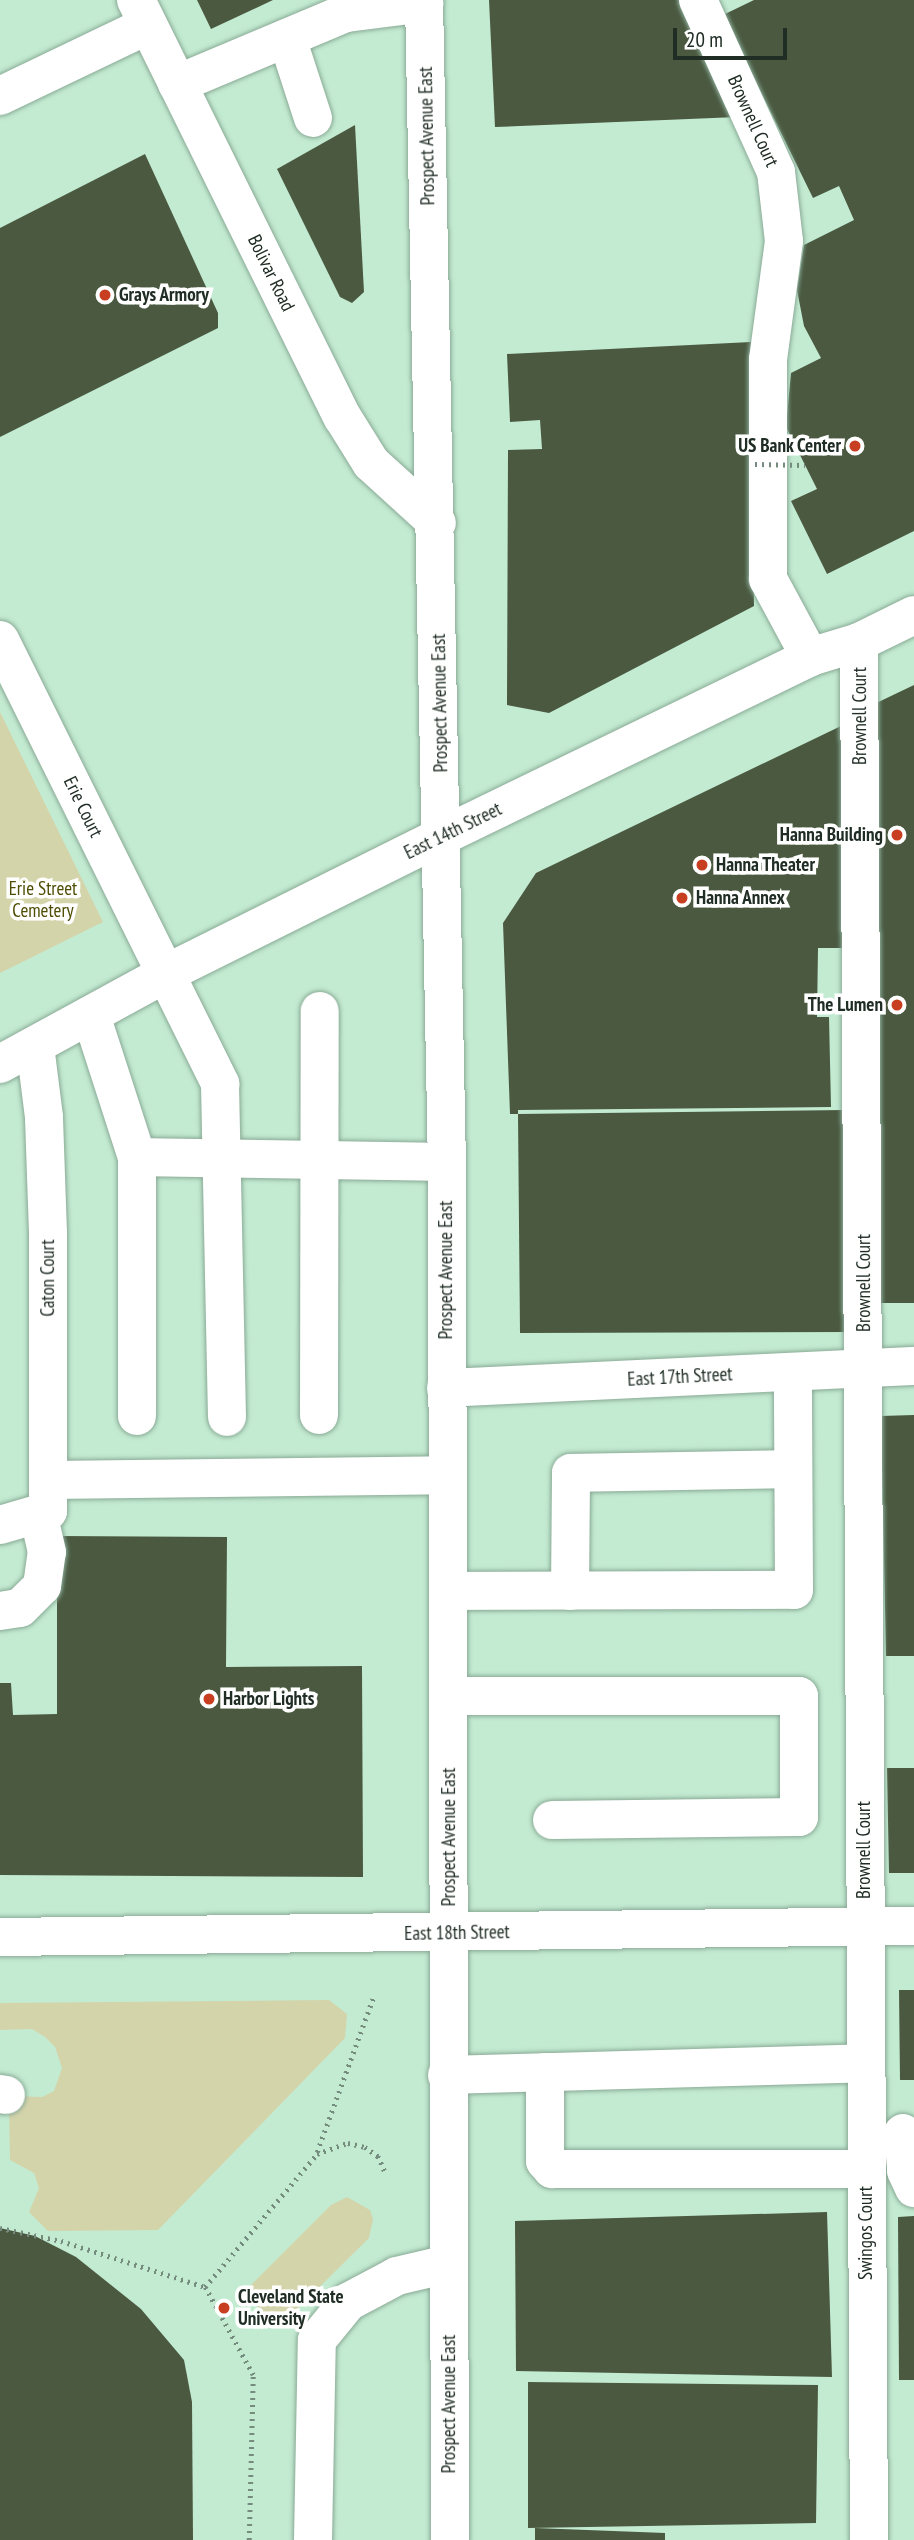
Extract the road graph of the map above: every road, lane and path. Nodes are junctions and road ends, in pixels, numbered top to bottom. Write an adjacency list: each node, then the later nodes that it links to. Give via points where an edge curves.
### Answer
1 (698, 0): 14 (street, Brownell Court, via 776,173 784,241 768,359 768,579)
2 (424, 1): 4 (street, via 346,13); 10 (street, Prospect Avenue East)
3 (142, 12): 5 (street, Bolivar Road); 6 (street)
4 (287, 38): 5 (street); 7 (street)
5 (177, 85): 10 (street, Bolivar Road, via 343,418 371,463)
6 (0, 96)
7 (313, 118)
8 (755, 464): 9 (path, bridge)
9 (805, 465)
10 (437, 523): 15 (street, Prospect Avenue East)
11 (914, 615): 13 (street, East 14th Street)
12 (0, 640): 16 (street, Erie Court)
13 (859, 642): 14 (street, East 14th Street); 26 (street, Brownell Court)
14 (810, 657): 15 (street, East 14th Street)
15 (442, 836): 16 (street, East 14th Street); 24 (street, Prospect Avenue East)
16 (165, 974): 18 (street, East 14th Street); 22 (street, Erie Court, via 215,1068 223,1105)
17 (320, 1011): 23 (street)
18 (91, 1015): 19 (street, East 14th Street); 21 (street)
19 (34, 1046): 20 (street, East 14th Street); 34 (street, Caton Court, via 44,1117 48,1233)
20 (0, 1064)
21 (137, 1157): 22 (street); 30 (street)
22 (223, 1158): 23 (street); 31 (street, Erie Court)
23 (319, 1160): 24 (street); 29 (street)
24 (447, 1162): 28 (street, Prospect Avenue East)
25 (914, 1366): 26 (street, East 17th Street)
26 (865, 1368): 27 (street, East 17th Street); 41 (street, Brownell Court)
27 (793, 1372): 28 (street, East 17th Street); 32 (street)
28 (446, 1388): 33 (street, Prospect Avenue East)
29 (319, 1415)
30 (136, 1416)
31 (227, 1417)
32 (793, 1468): 37 (street, via 572,1473); 37 (street, via 794,1590)
33 (448, 1475): 34 (street); 36 (street, Prospect Avenue East)
34 (44, 1502): 35 (street); 38 (street, Caton Court, via 47,1552 42,1586 20,1608)
35 (0, 1525)
36 (449, 1591): 37 (street); 39 (street, Prospect Avenue East)
37 (570, 1591)
38 (0, 1611)
39 (449, 1696): 40 (street, via 799,1696 799,1817); 43 (street, Prospect Avenue East)
40 (552, 1820)
41 (863, 1925): 42 (street, East 18th Street); 43 (street, East 18th Street); 46 (street, Swingos Court)
42 (914, 1926)
43 (449, 1933): 44 (street, East 18th Street); 48 (street, Prospect Avenue East)
44 (0, 1937)
45 (374, 1995): 51 (path)
46 (864, 2063): 47 (street); 50 (street, Swingos Court)
47 (545, 2072): 48 (street); 50 (street, via 545,2161 552,2169)
48 (447, 2075): 55 (street, Prospect Avenue East)
49 (909, 2133): 50 (street); 53 (street, via 906,2171)
50 (865, 2151): 60 (street, Swingos Court)
51 (317, 2154): 52 (path, via 348,2143 365,2147 378,2156); 56 (path)
52 (386, 2174)
53 (914, 2188)
54 (0, 2228): 56 (path, via 61,2241)
55 (448, 2264): 58 (street, via 397,2276 348,2302 317,2340); 59 (street, Prospect Avenue East)
56 (205, 2287): 57 (path, via 253,2375)
57 (249, 2540)
58 (313, 2540)
59 (450, 2540)
60 (869, 2540)

